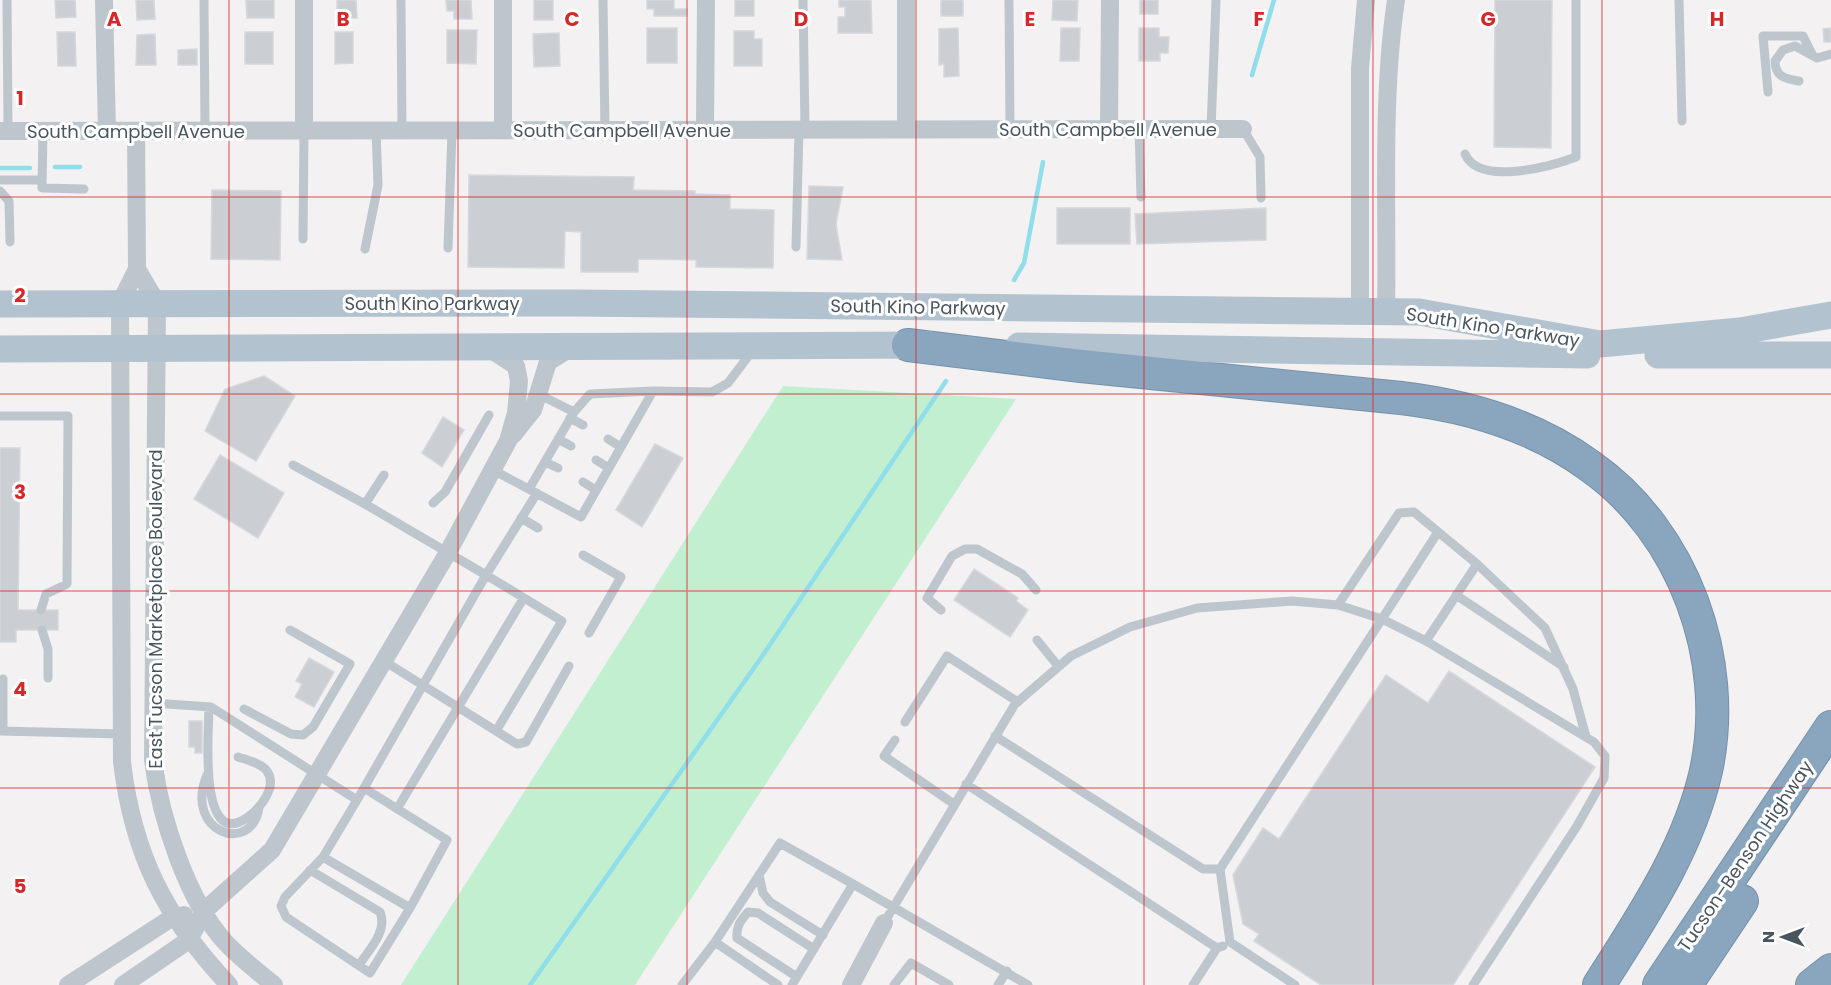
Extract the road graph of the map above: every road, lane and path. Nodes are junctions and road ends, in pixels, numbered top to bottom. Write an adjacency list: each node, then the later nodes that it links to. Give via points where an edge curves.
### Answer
1 (7, 0): 35 (lane)
2 (104, 0): 39 (street)
3 (204, 0): 41 (lane)
4 (304, 0): 36 (street)
5 (401, 0): 38 (lane)
6 (503, 0): 33 (street)
7 (603, 0): 34 (lane)
8 (706, 0): 24 (street)
9 (803, 0): 25 (lane)
10 (906, 0): 23 (street)
11 (1009, 0): 26 (lane)
12 (1110, 0): 27 (street)
13 (1215, 0): 29 (lane)
14 (1366, 0): 59 (street, via 1360,68)
15 (1396, 0): 59 (street)
16 (1576, 0): 42 (lane, via 1576,157 1526,170 1484,172 1469,165)
17 (1679, 0): 22 (lane)
18 (1831, 54): 19 (lane)
19 (1813, 56): 20 (lane, via 1795,46 1778,55 1775,67 1779,74); 21 (lane, via 1803,36 1764,36)
20 (1799, 81)
21 (1768, 92)
22 (1682, 121)
23 (906, 128): 25 (street, South Campbell Avenue); 26 (street, South Campbell Avenue)
24 (705, 129): 25 (street, South Campbell Avenue); 34 (street, South Campbell Avenue)
25 (802, 129): 51 (lane)
26 (1010, 129): 27 (street, South Campbell Avenue)
27 (1109, 129): 28 (street, South Campbell Avenue)
28 (1139, 129): 29 (street, South Campbell Avenue); 47 (lane)
29 (1210, 129): 30 (street, South Campbell Avenue)
30 (1243, 129): 48 (lane, via 1260,157)
31 (43, 130): 35 (street, South Campbell Avenue); 39 (street, South Campbell Avenue); 44 (lane)
32 (452, 130): 33 (street, South Campbell Avenue); 38 (street, South Campbell Avenue); 52 (lane)
33 (503, 130): 34 (street, South Campbell Avenue)
34 (605, 130)
35 (4, 131)
36 (304, 131): 37 (street, South Campbell Avenue); 41 (street, South Campbell Avenue); 49 (lane)
37 (376, 131): 38 (street, South Campbell Avenue); 53 (lane, via 378,185)
38 (402, 131)
39 (107, 132): 40 (street, South Campbell Avenue)
40 (136, 132): 41 (street, South Campbell Avenue); 54 (street)
41 (205, 132)
42 (1465, 154)
43 (0, 180): 44 (lane)
44 (42, 180): 45 (lane, via 42,188)
45 (84, 189)
46 (0, 191): 50 (lane, via 9,201)
47 (1141, 197)
48 (1261, 198)
49 (303, 239)
50 (10, 242)
51 (796, 247)
52 (448, 248)
53 (365, 249)
54 (137, 269): 55 (street); 56 (street)
55 (120, 303): 56 (main road, South Kino Parkway); 57 (main road, South Kino Parkway); 66 (street, East Tucson Marketplace Boulevard)
56 (157, 303): 58 (main road, South Kino Parkway); 63 (street, East Tucson Marketplace Boulevard)
57 (0, 304)
58 (757, 305): 59 (main road, South Kino Parkway); 62 (main road)
59 (1373, 313): 60 (main road, South Kino Parkway, via 1419,312 1600,344 1740,332); 68 (main road); 69 (main road)
60 (1831, 315)
61 (908, 345): 62 (main road, South Kino Parkway); 68 (main road, South Kino Parkway); 176 (highway, via 1453,406 1499,418 1549,440 1592,466 1618,489 1658,536 1693,604 1708,660 1711,721 1704,777 1682,844)
62 (755, 346): 65 (main road, South Kino Parkway); 71 (lane, via 728,383 712,392)
63 (156, 347): 64 (main road, South Kino Parkway); 66 (main road, South Kino Parkway); 121 (street, East Tucson Marketplace Boulevard)
64 (486, 347): 65 (main road, South Kino Parkway); 79 (street, via 516,366 516,413)
65 (572, 347): 72 (street, via 548,362)
66 (121, 348): 67 (main road, South Kino Parkway); 129 (street, East Tucson Marketplace Boulevard)
67 (0, 349)
68 (1359, 352): 69 (main road, South Kino Parkway)
69 (1386, 353): 70 (main road, South Kino Parkway)
70 (1831, 355)
71 (653, 391): 74 (lane, via 590,394); 81 (lane)
72 (538, 394): 74 (lane); 79 (street, via 533,410)
73 (489, 414): 92 (lane, via 445,492)
74 (572, 415): 76 (lane); 77 (lane)
75 (0, 416): 105 (lane, via 68,416 67,584 46,594)
76 (583, 425)
77 (558, 439): 80 (lane); 83 (lane)
78 (608, 440): 81 (lane)
79 (508, 441): 87 (street)
80 (571, 446)
81 (621, 447): 86 (lane)
82 (596, 460): 86 (lane)
83 (545, 462): 85 (lane); 91 (lane)
84 (293, 465): 93 (lane)
85 (558, 468)
86 (609, 468): 90 (lane)
87 (493, 470): 91 (lane); 97 (street)
88 (384, 475): 93 (lane)
89 (583, 482): 90 (lane)
90 (596, 490): 91 (lane, via 581,517)
91 (533, 491): 94 (lane)
92 (433, 503)
93 (365, 504): 97 (lane)
94 (521, 518): 95 (lane); 100 (lane)
95 (538, 528)
96 (1438, 532): 99 (lane); 104 (lane, via 1414,512 1399,513); 107 (lane)
97 (447, 554): 100 (lane); 113 (street)
98 (583, 555): 110 (lane, via 621,577)
99 (1477, 564): 102 (lane); 116 (lane, via 1545,628)
100 (486, 575): 103 (lane); 119 (lane)
101 (1036, 590): 106 (lane, via 1022,574 977,549 965,549 952,556 927,598)
102 (1456, 596): 112 (lane); 116 (lane)
103 (523, 599): 122 (lane); 128 (lane, via 562,621)
104 (1338, 606): 107 (lane); 115 (lane, via 1288,602 1197,608 1130,627)
105 (41, 610)
106 (941, 610)
107 (1382, 619): 112 (lane); 142 (lane)
108 (42, 630): 117 (lane, via 48,649)
109 (290, 630): 124 (lane, via 350,664 313,727 303,735 291,735)
110 (589, 633)
111 (1036, 640): 115 (lane)
112 (1426, 641): 131 (lane)
113 (384, 661): 119 (lane); 135 (street)
114 (569, 666): 128 (lane, via 526,742 517,744)
115 (1058, 666): 120 (lane)
116 (1565, 668): 131 (lane)
117 (48, 678)
118 (3, 679): 127 (lane)
119 (423, 684): 122 (lane); 137 (lane)
120 (1018, 702): 125 (lane, via 947,656); 130 (lane)
121 (153, 703): 123 (lane); 148 (street, East Tucson Marketplace Boulevard, via 157,793 180,862)
122 (457, 706): 128 (lane); 140 (lane)
123 (209, 707): 133 (lane, via 208,773 212,803 222,820 239,822 259,808 271,781 261,766); 135 (lane)
124 (244, 709)
125 (905, 722)
126 (1831, 727): 177 (highway, Tucson–Benson Highway)
127 (2, 731): 129 (lane)
128 (496, 731)
129 (122, 735): 149 (street, East Tucson Marketplace Boulevard, via 126,799 135,832)
130 (996, 736): 136 (lane); 142 (lane, via 1203,869)
131 (1586, 737): 175 (lane, via 1605,756 1604,778)
132 (895, 740): 139 (lane, via 884,756)
133 (238, 757)
134 (1831, 767): 178 (highway, Tucson–Benson Highway)
135 (318, 773): 138 (lane); 148 (street, via 272,850)
136 (966, 784): 139 (lane); 156 (lane)
137 (364, 788): 138 (lane); 140 (lane)
138 (357, 800): 141 (lane)
139 (954, 804): 146 (lane)
140 (398, 809): 147 (lane, via 447,840)
141 (323, 857): 143 (lane); 147 (lane)
142 (1220, 869): 155 (lane)
143 (310, 870): 158 (lane, via 380,912 382,928); 158 (lane, via 285,897 281,906 286,917)
144 (759, 875): 145 (lane, via 780,843); 150 (lane); 152 (lane, via 763,893 770,902)
145 (853, 884): 146 (lane); 152 (lane)
146 (893, 904): 151 (lane); 160 (lane)
147 (410, 908): 158 (lane, via 370,973)
148 (204, 910): 149 (street); 153 (street); 165 (street, East Tucson Marketplace Boulevard, via 224,940)
149 (173, 917): 153 (street, East Tucson Marketplace Boulevard); 162 (street)
150 (737, 917): 154 (lane); 157 (lane, via 758,913); 161 (lane, via 737,938)
151 (884, 923): 168 (street)
152 (822, 935): 157 (lane)
153 (189, 940): 163 (street); 164 (street, East Tucson Marketplace Boulevard)
154 (715, 942): 166 (lane); 167 (lane)
155 (1230, 942): 156 (lane); 174 (lane)
156 (1217, 948): 173 (lane)
157 (814, 949): 161 (lane)
158 (359, 965)
159 (1831, 970): 179 (highway)
160 (1007, 971): 171 (lane); 172 (lane)
161 (795, 981)
162 (68, 985)
163 (123, 985)
164 (229, 985)
165 (274, 985)
166 (682, 985)
167 (778, 985)
168 (851, 985)
169 (894, 985): 170 (lane, via 911,963)
170 (949, 985)
171 (998, 985)
172 (1028, 985)
173 (1193, 985)
174 (1295, 985)
175 (1473, 985)
176 (1599, 985)
177 (1659, 985)
178 (1686, 985)
179 (1812, 985)

